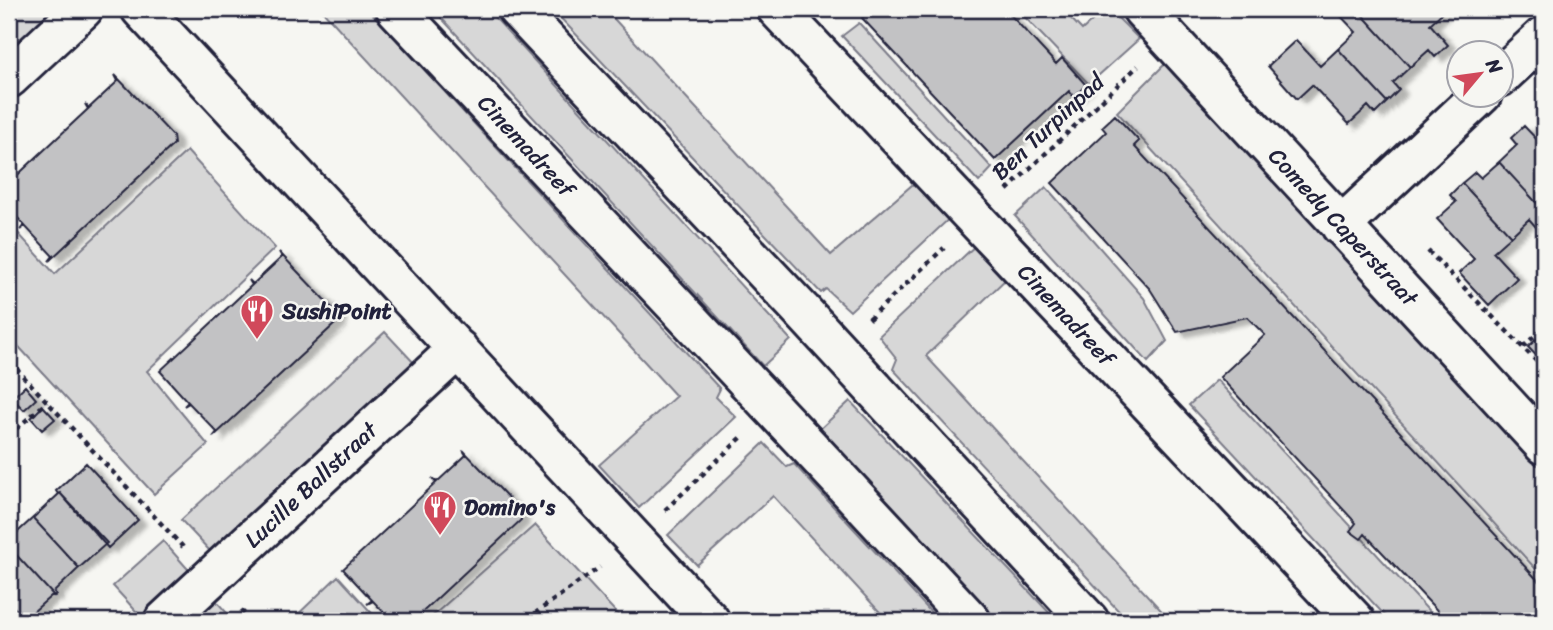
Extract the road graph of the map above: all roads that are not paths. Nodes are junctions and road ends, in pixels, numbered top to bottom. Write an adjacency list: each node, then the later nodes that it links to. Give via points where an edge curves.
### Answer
1 (83, 9): 9 (street)
2 (141, 9): 12 (street)
3 (396, 9): 16 (street, Cinemadreef, bridge)
4 (517, 9): 17 (street, bridge)
5 (777, 9): 18 (street, Cinemadreef)
6 (1142, 9): 11 (street, Comedy Caperstraat)
7 (1544, 36): 8 (street)
8 (1514, 64)
9 (9, 78)
10 (1467, 108): 11 (street)
11 (1341, 226): 13 (street, Comedy Caperstraat)
12 (458, 349): 14 (street, Lucille Ballstraat); 15 (street)
13 (1544, 445)
14 (164, 621)
15 (710, 621)
16 (971, 621)
17 (1089, 621)
18 (1354, 621)

